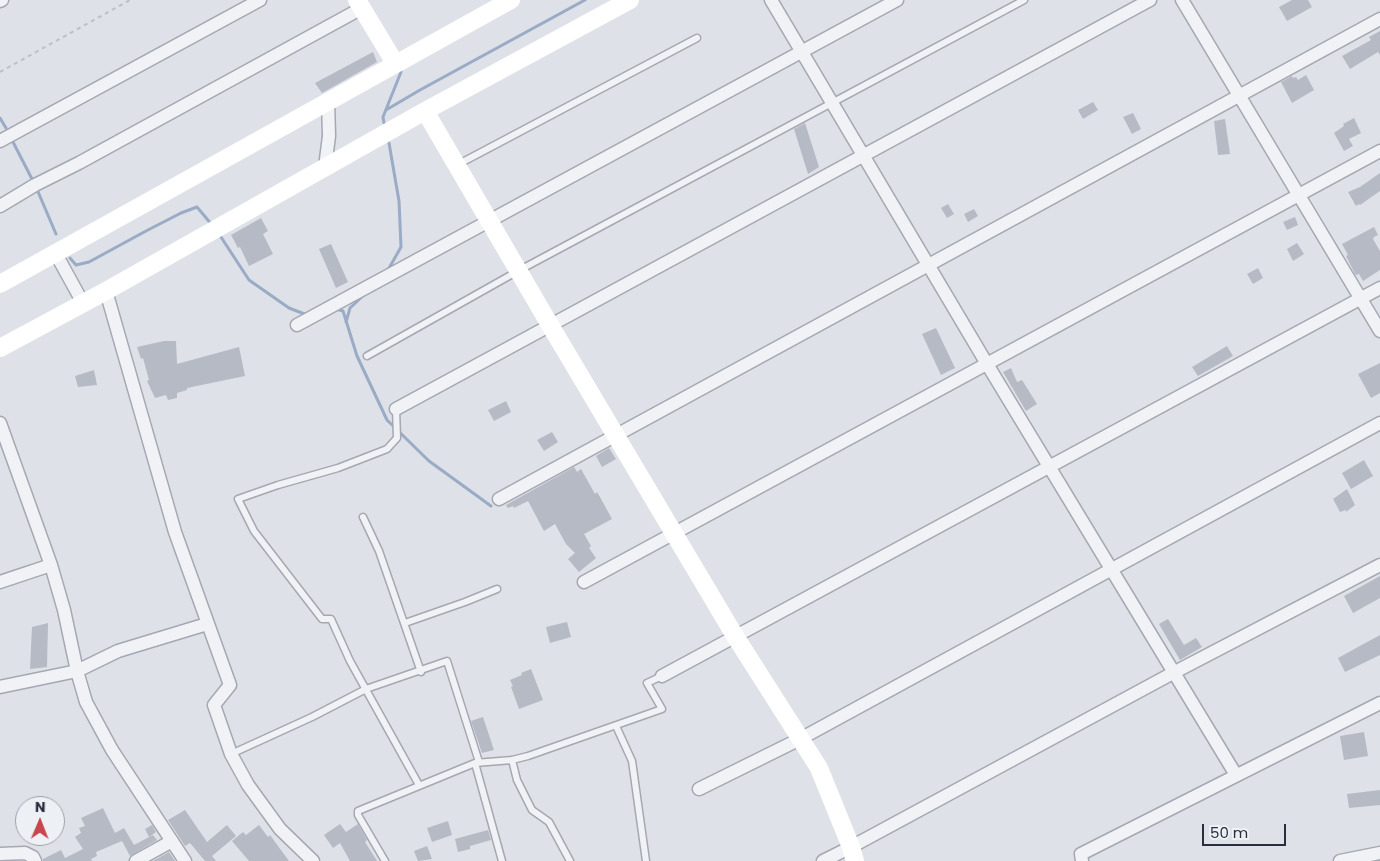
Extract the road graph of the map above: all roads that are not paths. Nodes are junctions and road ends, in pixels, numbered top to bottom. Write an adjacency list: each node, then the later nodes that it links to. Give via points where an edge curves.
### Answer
1 (260, 0): 18 (street)
2 (511, 0): 13 (street)
3 (630, 0): 17 (street)
4 (771, 0): 12 (street)
5 (897, 0): 12 (street)
6 (1024, 0): 16 (lane)
7 (1150, 0): 20 (street)
8 (1182, 0): 14 (street)
9 (360, 4): 13 (street); 24 (street)
10 (1380, 19): 14 (street)
11 (697, 38): 21 (lane)
12 (802, 52): 16 (street); 25 (street)
13 (396, 63): 15 (street)
14 (1239, 96): 23 (street); 27 (street)
15 (328, 101): 22 (street, via 329,136); 26 (street)
16 (832, 103): 20 (street); 28 (lane)
17 (425, 111): 21 (street); 22 (street)
18 (0, 141)
19 (1380, 152): 23 (street)
20 (862, 156): 27 (street); 35 (street)
21 (457, 166): 25 (street)
22 (325, 167): 31 (street)
23 (1299, 195): 32 (street); 39 (street)
24 (0, 206)
25 (489, 221): 28 (street); 34 (street)
26 (56, 254): 29 (street); 33 (street)
27 (928, 265): 39 (street); 43 (street)
28 (518, 271): 35 (street); 38 (lane)
29 (0, 284)
30 (1380, 288): 32 (street)
31 (106, 291): 33 (street); 55 (street, via 175,532)
32 (1361, 299): 36 (street); 44 (street)
33 (83, 303): 37 (street)
34 (297, 325)
35 (550, 325): 40 (street); 43 (street)
36 (1380, 331)
37 (0, 348)
38 (367, 356)
39 (987, 364): 44 (street); 47 (street)
40 (396, 408): 62 (lane, via 397,438 387,449 238,499 254,531 322,619 331,619)
41 (0, 423): 48 (street)
42 (1380, 423): 50 (street)
43 (616, 435): 45 (street); 47 (street)
44 (1050, 467): 50 (street); 56 (street)
45 (499, 499)
46 (363, 517): 54 (lane, via 380,551)
47 (674, 533): 52 (street); 56 (street)
48 (51, 565): 51 (street); 57 (street)
49 (1380, 565): 59 (street)
50 (1111, 570): 59 (street); 65 (street)
51 (0, 582)
52 (584, 582)
53 (497, 589): 54 (lane)
54 (405, 623): 58 (lane)
55 (207, 624): 57 (street, via 118,651); 66 (street, via 230,685 214,705)
56 (735, 636): 60 (street); 65 (street)
57 (77, 671): 61 (street); 72 (street, via 86,702 112,750)
58 (421, 672): 62 (lane); 68 (lane, via 447,661)
59 (1173, 673): 69 (street); 75 (street)
60 (662, 676): 64 (lane, via 647,683 662,709)
61 (0, 687)
62 (366, 690): 66 (lane); 70 (lane)
63 (1380, 703): 69 (street)
64 (616, 726): 67 (lane); 83 (lane, via 632,760)
65 (800, 739): 71 (street); 75 (street, via 818,768)
66 (231, 754): 79 (street, via 248,786 280,829)
67 (512, 760): 68 (lane); 82 (lane, via 517,780 532,810 549,822)
68 (477, 762): 70 (lane); 81 (lane)
69 (1236, 775): 85 (street, via 1081,854)
70 (419, 785): 80 (lane, via 358,811)
71 (699, 790)
72 (172, 841): 77 (street); 78 (street)
73 (1380, 853): 86 (street)
74 (0, 854): 76 (street, via 25,853)
75 (853, 854): 84 (street)
76 (35, 861)
77 (136, 861)
78 (186, 861)
79 (314, 861)
80 (385, 861)
81 (502, 861)
82 (570, 861)
83 (646, 861)
84 (823, 861)
85 (1082, 861)
86 (1340, 861)

